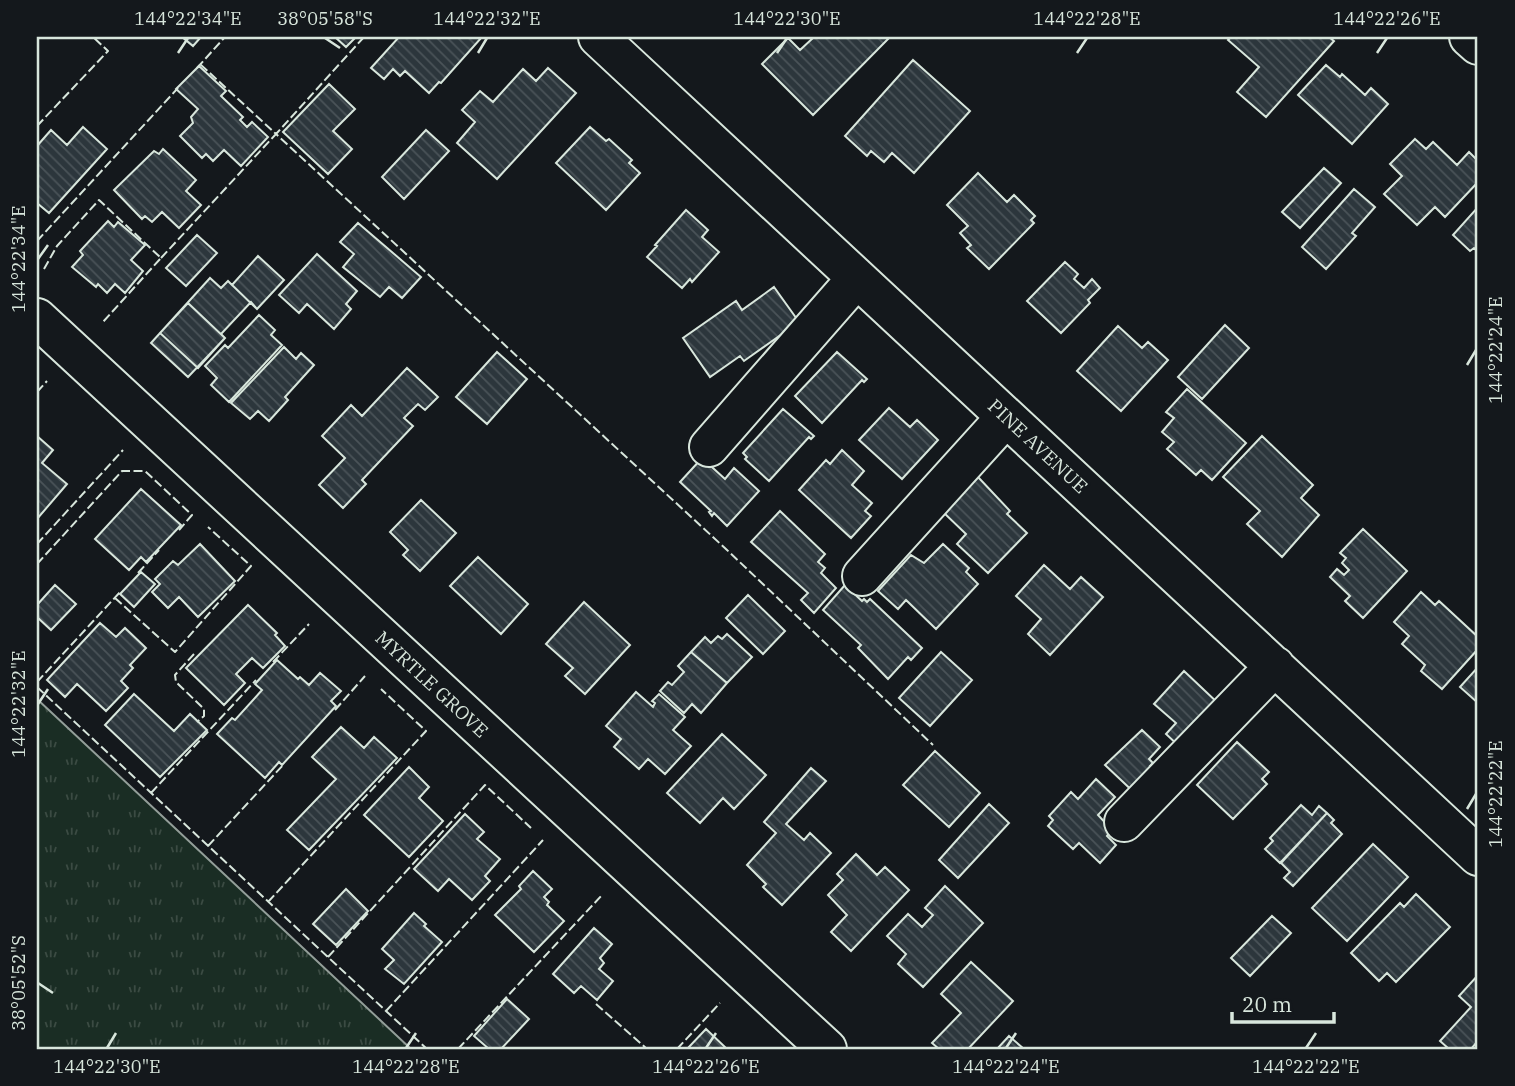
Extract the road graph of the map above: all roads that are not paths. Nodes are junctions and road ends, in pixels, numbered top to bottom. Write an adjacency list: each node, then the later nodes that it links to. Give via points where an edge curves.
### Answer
1 (598, 37): 4 (street, PINE AVENUE)
2 (1469, 37): 3 (street)
3 (1478, 45)
4 (857, 278): 6 (street, PINE AVENUE); 7 (street)
5 (37, 318): 12 (street, MYRTLE GROVE)
6 (998, 410): 8 (street); 9 (street, PINE AVENUE)
7 (709, 447)
8 (857, 564)
9 (1275, 666): 10 (street); 11 (street, PINE AVENUE)
10 (1125, 822)
11 (1478, 856)
12 (827, 1049)

